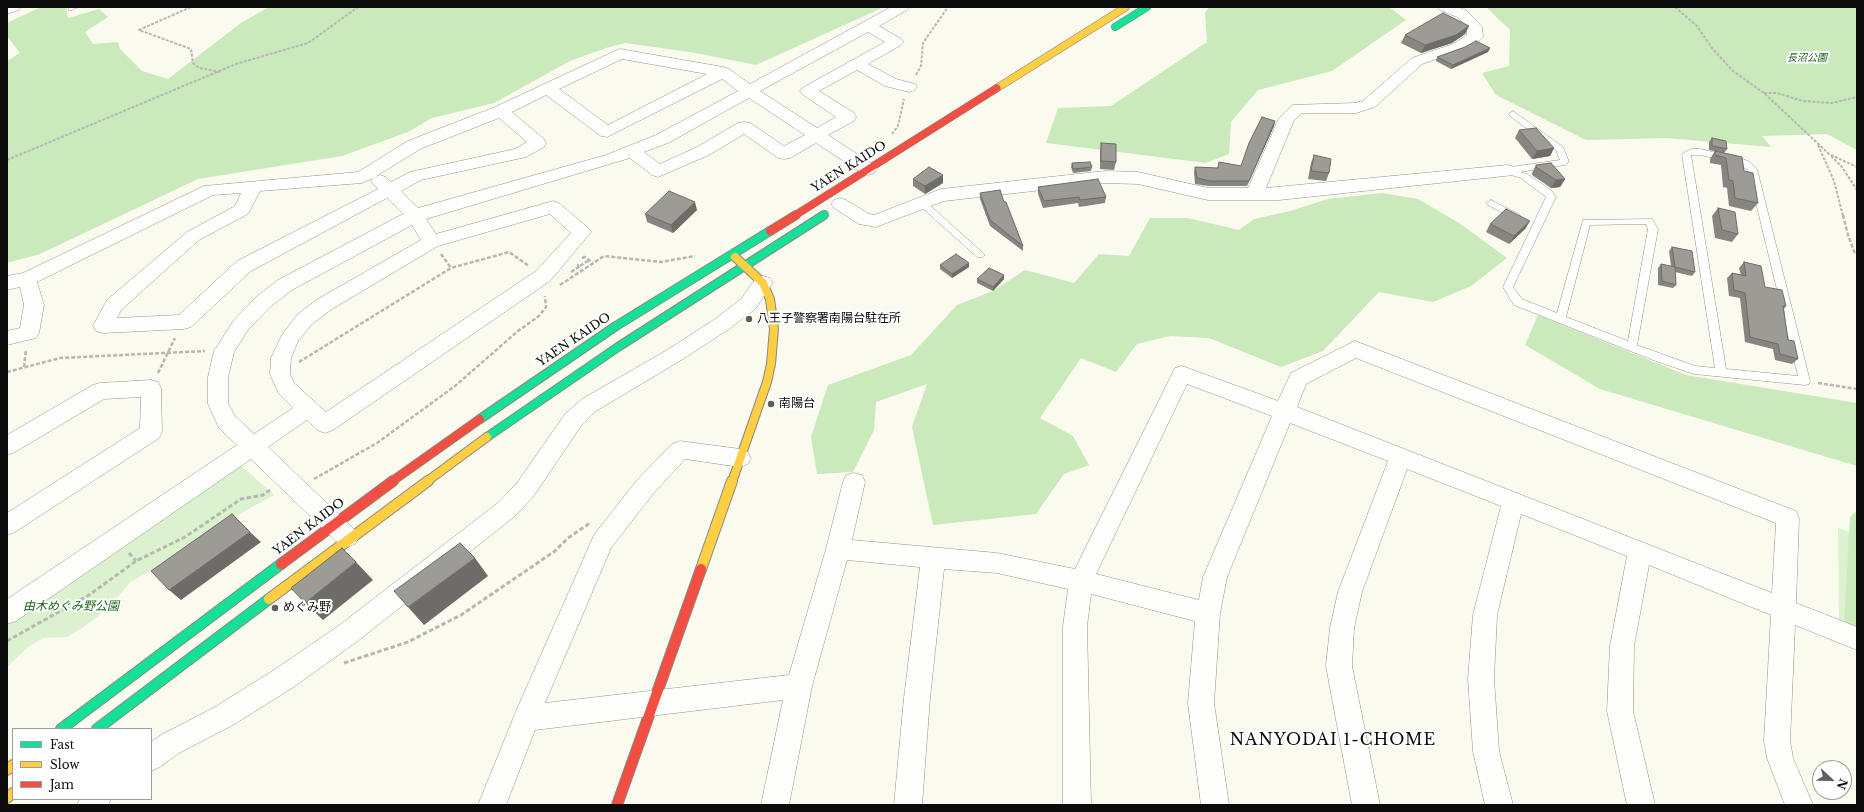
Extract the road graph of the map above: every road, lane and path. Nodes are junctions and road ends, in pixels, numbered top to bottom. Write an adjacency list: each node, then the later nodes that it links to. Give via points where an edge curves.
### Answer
1 (14, 7): 9 (street)
2 (191, 7): 13 (path, via 140,30 192,49 190,54 199,68)
3 (358, 7): 13 (path, via 308,43 266,54)
4 (902, 7): 10 (street)
5 (1126, 7): 28 (main road, YAEN KAIDO)
6 (1147, 7): 11 (main road)
7 (1445, 7): 34 (street, via 1462,14 1472,22 1475,37 1458,47 1417,61 1369,104 1356,108 1298,108 1287,118)
8 (1675, 7): 18 (path, via 1697,26 1712,48 1733,71)
9 (7, 10)
10 (869, 26): 12 (street, via 896,42); 17 (street)
11 (1109, 31)
12 (857, 64): 15 (street, via 890,83); 22 (street, via 808,91 848,117)
13 (220, 72): 26 (path)
14 (723, 72): 16 (street, via 620,54); 16 (street, via 607,132); 17 (street)
15 (909, 87)
16 (548, 89): 20 (street)
17 (749, 91): 22 (street); 24 (street)
18 (1764, 93): 19 (path, via 1778,93 1803,101 1832,102); 23 (path)
19 (1857, 97)
20 (501, 111): 29 (street, via 414,145); 32 (street, via 538,143 520,153 416,176)
21 (1513, 114): 30 (lane, via 1560,149 1565,162)
22 (816, 135): 24 (street, via 784,154 744,127 703,152 658,171); 28 (street)
23 (1817, 143): 25 (path); 41 (path, via 1834,181 1848,235)
24 (633, 152): 38 (street)
25 (1829, 154): 27 (path); 33 (path, via 1842,167)
26 (7, 160)
27 (1857, 167)
28 (868, 170): 42 (main road, YAEN KAIDO)
29 (371, 171): 31 (street, via 362,177); 32 (street)
30 (1508, 171): 34 (street, via 1279,194); 39 (lane, via 1524,176 1548,192 1550,198)
31 (253, 186): 48 (street, via 210,190); 53 (street, via 242,210 193,236 114,305 103,326)
32 (389, 190): 38 (street); 53 (street, via 244,266)
33 (1857, 190)
34 (1255, 193): 36 (street, via 1208,194 1138,178 1105,177 941,195)
35 (844, 201): 36 (street, via 865,220 876,221); 47 (main road, YAEN KAIDO)
36 (922, 202): 43 (lane)
37 (1491, 203): 39 (lane)
38 (415, 216): 40 (street); 67 (street, via 285,285 263,302 241,325 224,351 218,377 218,404 227,422)
39 (1529, 224): 52 (lane, via 1508,287 1518,302)
40 (432, 242): 51 (street, via 552,208 582,232); 60 (street, via 325,304 305,319 290,338 281,358)
41 (1857, 254)
42 (732, 255): 47 (main road); 75 (main road, YAEN KAIDO, via 616,326 460,432)
43 (980, 255)
44 (589, 260): 46 (path)
45 (699, 260): 51 (path, via 695,256 661,262 604,256)
46 (580, 266)
47 (746, 266): 50 (main road); 75 (main road, YAEN KAIDO)
48 (27, 278): 49 (street); 54 (street, via 34,304 29,333)
49 (7, 283)
50 (763, 283): 69 (main road, via 773,313 774,346 767,382); 91 (street, via 748,304 722,324 589,405 573,420 525,490 507,509 350,632 283,679 224,716 170,744)
51 (550, 285): 60 (path, via 509,252 451,268); 64 (street, via 325,424); 71 (path, via 544,296 546,307 539,316 455,386 377,443)
52 (1560, 317): 55 (lane); 55 (lane, via 1586,222 1649,221 1653,229)
53 (184, 322): 57 (path)
54 (7, 338)
55 (1632, 346): 59 (lane, via 1694,370)
56 (211, 351): 57 (path)
57 (167, 354): 58 (path, via 60,358); 62 (path)
58 (7, 372)
59 (1721, 373): 61 (lane); 61 (lane, via 1686,154 1691,152 1740,161 1752,169)
60 (280, 374): 64 (street, via 286,388)
61 (1805, 381): 63 (path)
62 (150, 388): 66 (street, via 100,391); 74 (street, via 151,432)
63 (1857, 389)
64 (309, 408): 67 (street)
65 (1286, 412): 68 (street); 79 (street, via 1182,374); 80 (street, via 1298,379 1355,349 1788,518); 82 (street, via 1215,577)
66 (7, 446)
67 (252, 447): 71 (street); 81 (street)
68 (1400, 456): 72 (street); 98 (street, via 1350,592 1342,628 1339,666)
69 (740, 458): 87 (main road); 88 (street, via 680,450 644,487 602,542)
70 (854, 482): 76 (street)
71 (290, 484): 75 (street); 84 (path, via 264,495 241,500 184,537 136,562 89,595)
72 (1513, 502): 77 (street); 99 (street, via 1485,615 1481,679 1486,751)
73 (594, 520): 85 (path, via 568,538 555,551 460,615 408,642)
74 (7, 525)
75 (341, 531): 89 (main road, YAEN KAIDO); 90 (main road, YAEN KAIDO)
76 (838, 549): 78 (street); 86 (street)
77 (1640, 551): 80 (street); 100 (street, via 1622,646 1620,712)
78 (934, 558): 79 (street, via 997,563); 95 (street, via 917,698)
79 (1081, 581): 82 (street); 96 (street, via 1075,626)
80 (1784, 610): 83 (street); 101 (street, via 1777,741 1780,758)
81 (7, 613)
82 (1208, 613): 97 (street, via 1201,703)
83 (1857, 639)
84 (7, 641)
85 (342, 664)
86 (799, 686): 87 (street); 94 (street)
87 (652, 704): 88 (street); 93 (main road)
88 (526, 718): 92 (street)
89 (62, 728)
90 (98, 728)
91 (152, 757)
92 (492, 805)
93 (617, 805)
94 (775, 805)
95 (908, 805)
96 (1077, 805)
97 (1215, 805)
98 (1366, 805)
99 (1499, 805)
100 (1641, 805)
101 (1799, 805)

